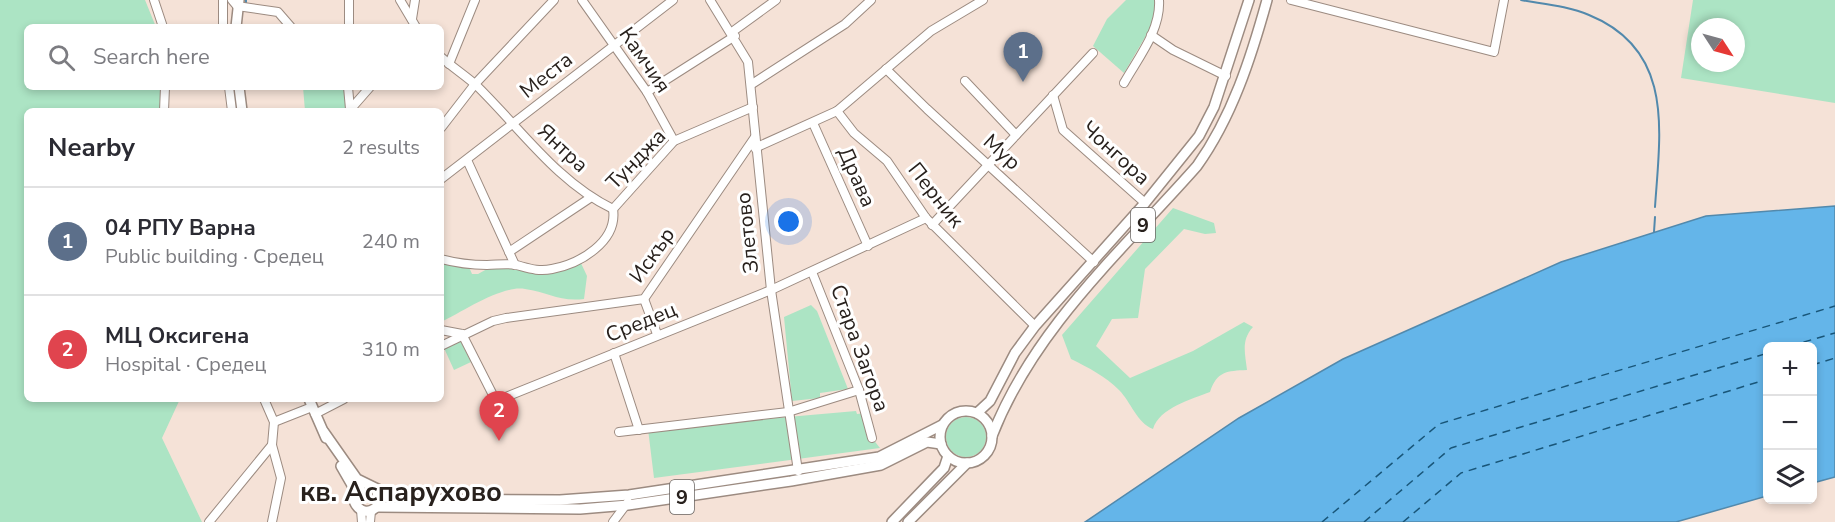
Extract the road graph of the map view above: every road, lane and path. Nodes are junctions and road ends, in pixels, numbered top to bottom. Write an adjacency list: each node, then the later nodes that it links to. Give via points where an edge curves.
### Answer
1 (154, 0): 21 (street)
2 (223, 0): 22 (street)
3 (349, 0): 25 (street)
4 (400, 0): 20 (street)
5 (415, 0): 20 (street)
6 (475, 0): 33 (street)
7 (554, 0): 38 (street)
8 (582, 0): 30 (street, Камчия)
9 (673, 0): 30 (street, Места)
10 (710, 0): 28 (street, Злетово)
11 (776, 0): 28 (street)
12 (871, 0): 39 (street, via 845,24)
13 (983, 0): 34 (street, via 932,30)
14 (1159, 0): 29 (street, via 1160,13)
15 (1249, 0): 35 (main road, 9)
16 (1267, 0): 94 (main road, 9, via 1234,100 1214,142 1050,329 1027,363)
17 (1291, 0): 18 (street, via 1494,52)
18 (1504, 0)
19 (236, 2): 23 (main road); 24 (street, via 278,12)
20 (412, 18): 26 (street); 27 (street)
21 (162, 24)
22 (223, 24)
23 (236, 24)
24 (288, 24)
25 (349, 24)
26 (411, 24)
27 (415, 24)
28 (733, 34): 39 (street, Злетово, via 748,62); 45 (street)
29 (1151, 35): 35 (street); 37 (street)
30 (614, 44): 45 (street, Камчия); 56 (street, Места)
31 (1093, 53): 46 (street)
32 (444, 60): 33 (street, Янтра)
33 (449, 64): 38 (street, Янтра)
34 (886, 69): 53 (street); 62 (street, Мур)
35 (1226, 76): 65 (main road, 9, via 1199,136)
36 (965, 81): 57 (street)
37 (1124, 83)
38 (475, 84): 55 (street); 56 (street, Янтра)
39 (752, 84): 47 (street, Злетово)
40 (165, 90): 48 (street)
41 (229, 90): 49 (street)
42 (239, 90): 50 (main road)
43 (348, 90): 51 (street)
44 (367, 90): 52 (street)
45 (646, 92): 59 (street, Камчия)
46 (1053, 95): 57 (street); 65 (street, Чонгора, via 1063,130)
47 (753, 107): 58 (street, Злетово); 59 (street, Тунджа)
48 (164, 108)
49 (232, 108)
50 (242, 108)
51 (349, 108)
52 (351, 108)
53 (837, 111): 54 (street); 67 (street, Перник, via 854,133 887,161)
54 (813, 123): 60 (street); 69 (street, Драва)
55 (444, 124)
56 (512, 125): 61 (street, Места); 64 (street, Янтра)
57 (1016, 135): 62 (street)
58 (755, 137): 60 (street, Злетово); 76 (street, Искър)
59 (674, 141): 66 (street, Тунджа)
60 (755, 148): 75 (street, Злетово)
61 (467, 160): 63 (street, Места); 70 (street)
62 (989, 164): 68 (street); 72 (street, Мур)
63 (444, 177)
64 (590, 198): 66 (street, Янтра); 70 (street, Тунджа)
65 (1145, 204): 72 (main road, 9)
66 (613, 210): 73 (street, via 608,235 585,256 552,269 524,269)
67 (926, 218): 68 (street, Перник); 69 (street, Средец)
68 (932, 225): 77 (street, Перник)
69 (868, 246): 74 (street, Средец)
70 (509, 252): 73 (street)
71 (444, 260): 73 (street)
72 (1094, 262): 77 (main road, 9)
73 (515, 265)
74 (812, 272): 75 (street, Средец); 83 (street, Стара Загора)
75 (771, 290): 80 (street, Средец); 87 (street, Злетово)
76 (644, 299): 79 (street, Искър, via 506,318); 80 (street)
77 (1035, 326): 88 (main road, 9, via 1015,352 990,401)
78 (444, 331): 79 (street)
79 (462, 334): 81 (street, Искър); 82 (street, Средец, via 496,401)
80 (657, 334): 82 (street, Средец)
81 (444, 344)
82 (614, 353): 91 (street)
83 (859, 390): 87 (street); 95 (street, Стара Загора)
84 (265, 402): 89 (street)
85 (332, 402): 86 (street)
86 (312, 407): 89 (street); 92 (main road, 9)
87 (788, 412): 91 (street); 100 (street, Злетово)
88 (977, 413): 90 (main road, 9, via 957,412); 94 (main road, via 987,422)
89 (274, 422): 97 (street)
90 (942, 425): 96 (main road); 100 (main road, 9, via 886,455)
91 (639, 430): 93 (street)
92 (324, 432): 101 (main road, 9, via 357,479); 102 (main road, 9)
93 (619, 432)
94 (992, 435): 99 (main road, 9, via 984,455)
95 (872, 438)
96 (941, 444): 98 (main road); 103 (main road, 9, via 927,442 881,465 791,481)
97 (272, 445): 107 (street); 108 (street, via 281,478)
98 (948, 456): 99 (main road); 112 (main road, via 944,468)
99 (967, 463): 113 (main road)
100 (798, 471): 103 (main road, 9)
101 (373, 488): 102 (main road); 103 (main road, 9, via 399,499); 104 (main road, via 380,497)
102 (356, 492): 105 (main road, 9, via 354,501)
103 (628, 500): 104 (main road, 9, via 579,509); 106 (street)
104 (374, 509): 105 (main road, 9); 110 (street)
105 (361, 510): 109 (street)
106 (615, 519): 111 (street)
107 (209, 522)
108 (272, 522)
109 (362, 522)
110 (370, 522)
111 (626, 522)
112 (892, 522)
113 (908, 522)

